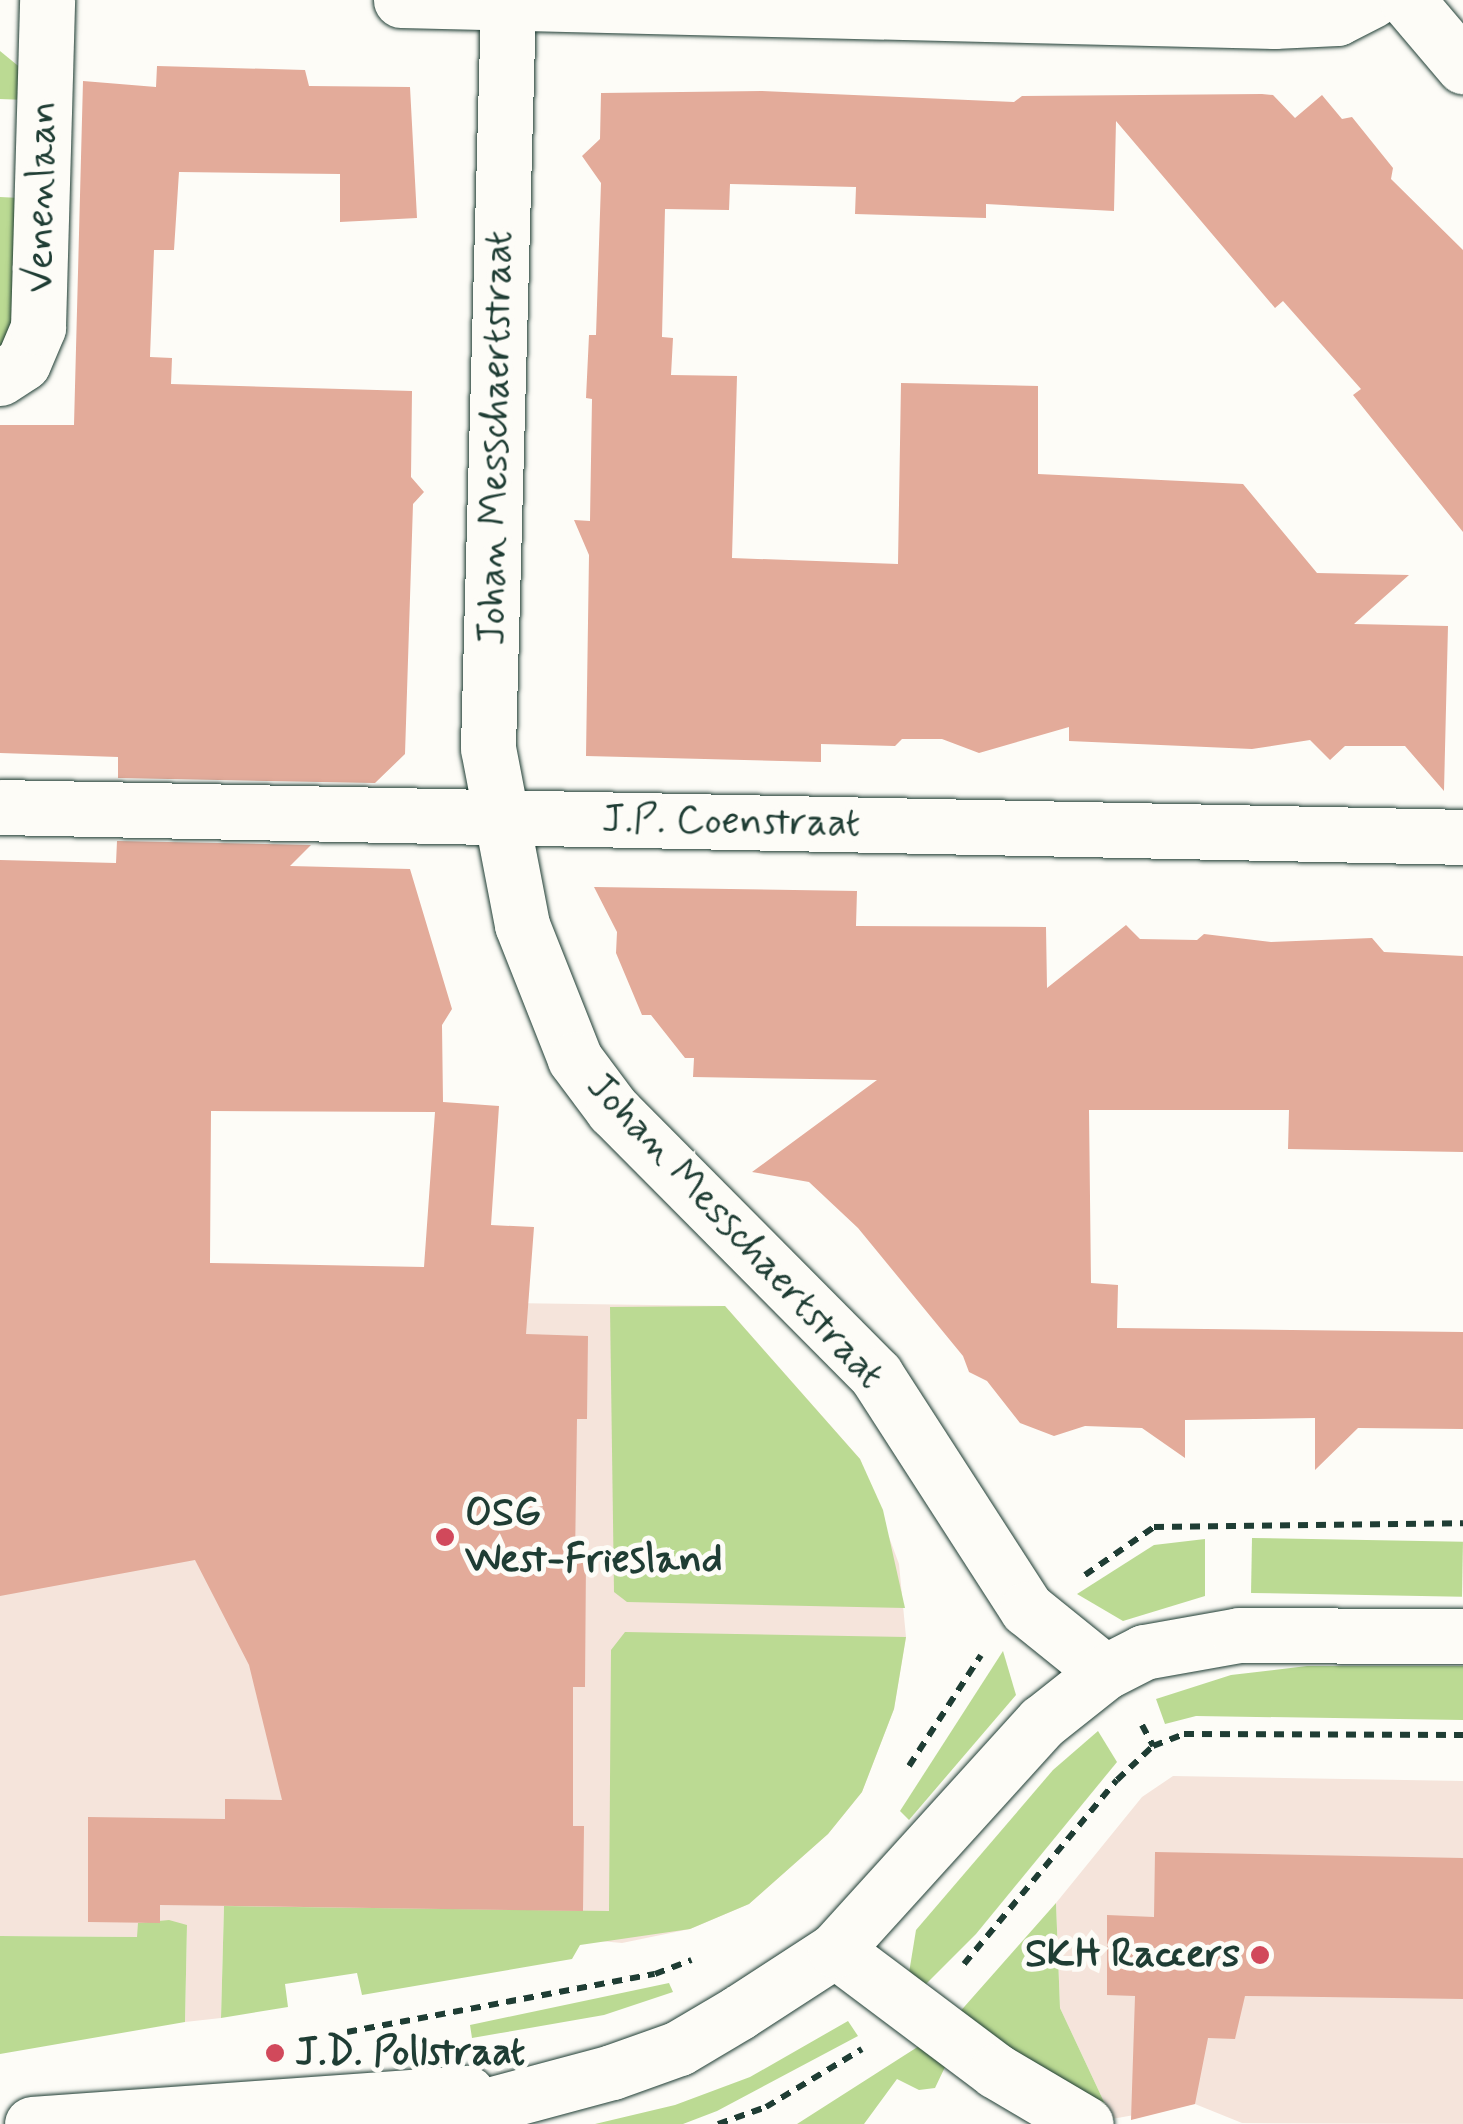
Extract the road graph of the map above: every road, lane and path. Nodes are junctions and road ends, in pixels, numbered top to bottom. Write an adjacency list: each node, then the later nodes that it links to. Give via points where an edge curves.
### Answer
1 (46, 0): 7 (street, Venenlaan, via 38,326 22,363)
2 (401, 0): 5 (street)
3 (1372, 0): 5 (street, via 1337,18 1274,21)
4 (1407, 0): 6 (street)
5 (508, 3): 9 (street, Johan Messchaertstraat, via 488,748)
6 (1463, 66)
7 (0, 378)
8 (0, 806): 9 (street, J.P. Coenstraat)
9 (497, 817): 10 (street, J.P. Coenstraat); 12 (street, Johan Messchaertstraat, via 522,925 575,1059 613,1110 876,1375)
10 (1463, 837)
11 (1463, 1524): 12 (path, via 1154,1527)
12 (1028, 1610): 14 (street, Johan Messchaertstraat); 17 (path, via 994,1635)
13 (1463, 1636): 14 (street, via 1200,1638 1144,1652)
14 (1105, 1672): 18 (street, via 1042,1722)
15 (1463, 1736): 16 (path, via 1184,1734)
16 (1153, 1746)
17 (898, 1784)
18 (835, 1950): 21 (street, via 679,2048); 24 (street, via 996,2070)
19 (707, 1954): 20 (path, via 655,1974)
20 (325, 2035)
21 (546, 2089): 22 (street); 23 (street)
22 (32, 2124)
23 (418, 2124)
24 (1086, 2124)

